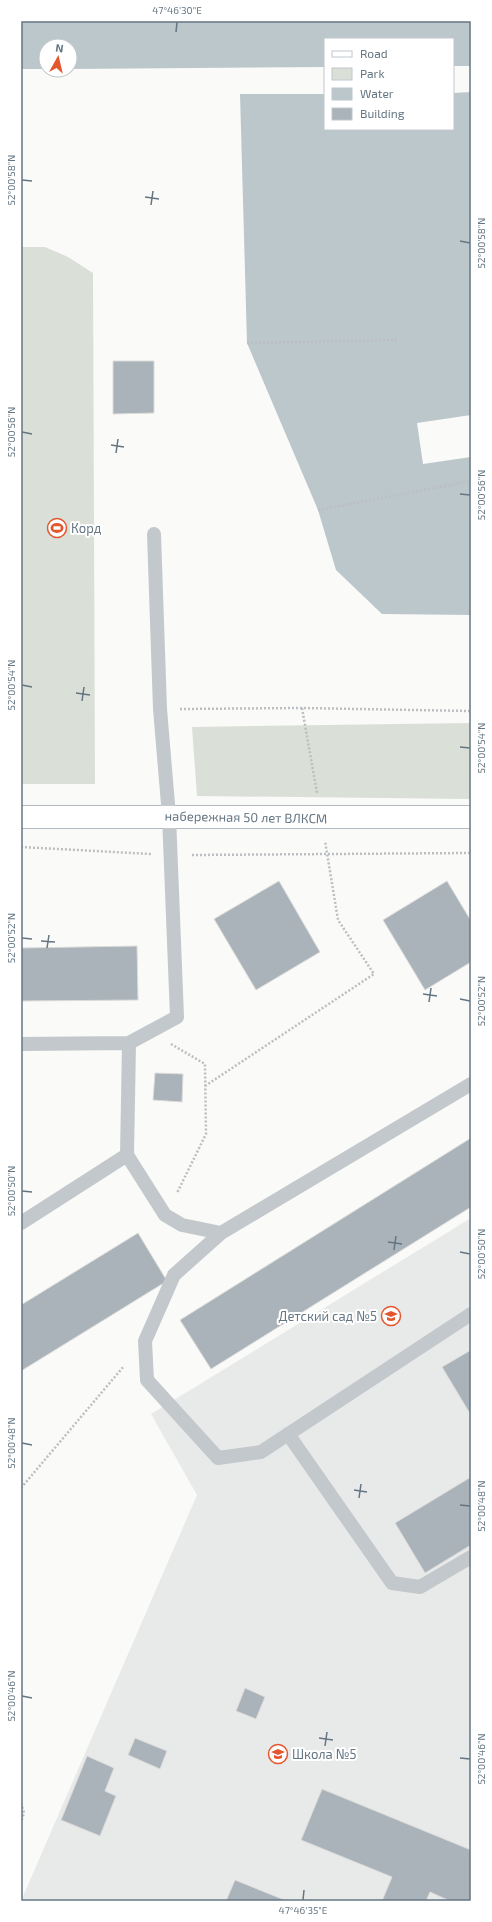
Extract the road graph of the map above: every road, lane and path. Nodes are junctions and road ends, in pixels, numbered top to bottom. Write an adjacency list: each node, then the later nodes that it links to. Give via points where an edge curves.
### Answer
1 (398, 340): 2 (path)
2 (247, 343)
3 (471, 481): 4 (path)
4 (318, 510)
5 (154, 534): 7 (lane)
6 (302, 708): 7 (path); 8 (path); 12 (path)
7 (160, 709): 9 (lane)
8 (471, 711)
9 (169, 816): 10 (street, набережная 50 лет ВЛКСМ); 12 (street, набережная 50 лет ВЛКСМ); 16 (lane)
10 (21, 817)
11 (471, 817): 12 (street, набережная 50 лет ВЛКСМ)
12 (321, 818): 15 (path)
13 (21, 847): 16 (path)
14 (471, 853): 15 (path)
15 (327, 854): 16 (path); 21 (path, via 338,920 374,974)
16 (171, 855): 17 (lane, via 177,1017)
17 (150, 1032): 18 (lane); 21 (path, via 205,1064)
18 (129, 1043): 19 (lane); 22 (lane)
19 (21, 1044)
20 (471, 1084): 25 (lane)
21 (205, 1086): 23 (path, via 206,1134)
22 (127, 1155): 23 (lane); 24 (lane)
23 (165, 1215): 25 (lane, via 182,1225)
24 (21, 1223)
25 (221, 1233): 27 (lane, via 174,1275)
26 (471, 1314): 28 (lane)
27 (145, 1341): 28 (lane, via 146,1380 218,1458 261,1452); 29 (path)
28 (288, 1434): 30 (lane, via 392,1583 420,1587)
29 (21, 1488)
30 (471, 1557)
31 (21, 1803): 32 (path, via 24,1813)
32 (21, 1822)

